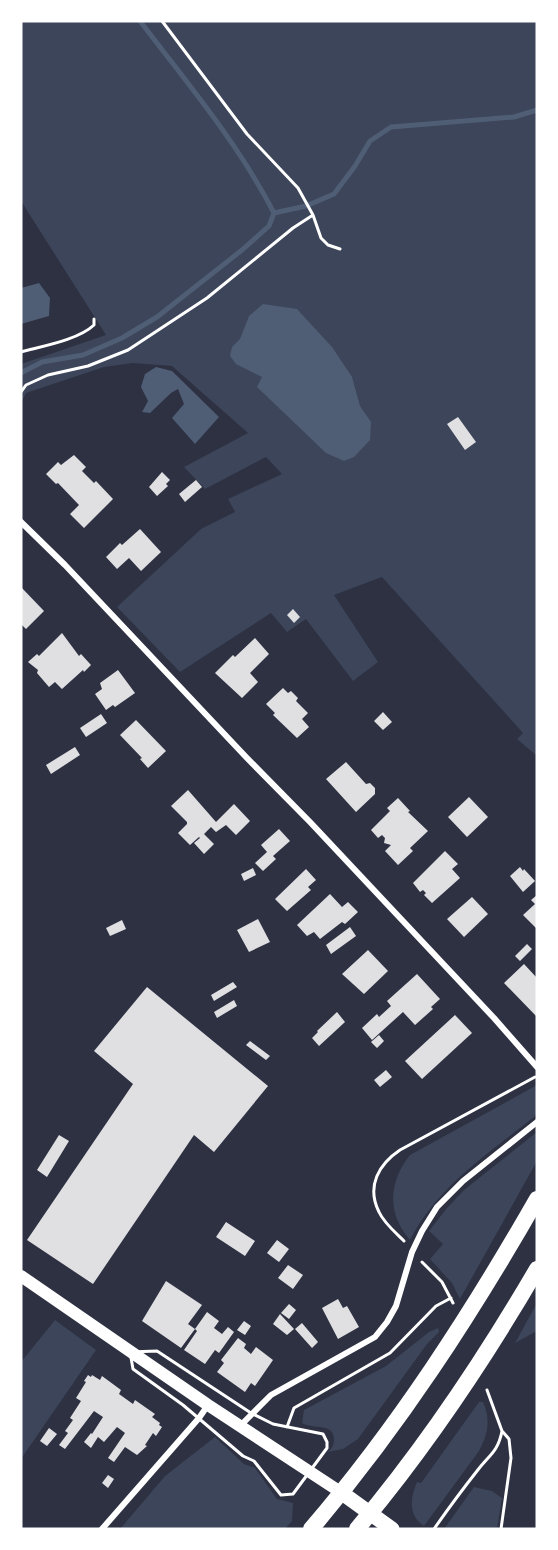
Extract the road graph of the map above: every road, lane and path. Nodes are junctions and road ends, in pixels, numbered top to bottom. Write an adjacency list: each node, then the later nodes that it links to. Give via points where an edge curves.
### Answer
1 (162, 21): 2 (path, via 247,134 298,188)
2 (312, 215): 3 (path, via 321,238 328,246); 6 (path, via 207,298 128,350 87,366 48,375 26,385)
3 (340, 249)
4 (94, 319): 5 (path, via 89,329)
5 (21, 352)
6 (21, 392)
7 (21, 522): 8 (street, via 310,822)
8 (537, 1067)
9 (537, 1076): 12 (path, via 400,1150 378,1170 374,1198 378,1211)
10 (537, 1122): 20 (street, via 437,1207 412,1252 396,1306 375,1337 271,1395)
11 (537, 1199): 23 (highway, via 443,1354)
12 (404, 1241)
13 (420, 1259): 16 (path, via 442,1282)
14 (537, 1269): 24 (highway, via 486,1354)
15 (21, 1276): 19 (main road)
16 (450, 1298): 17 (path); 20 (path, via 436,1306 390,1353 294,1408 286,1426)
17 (453, 1304)
18 (487, 1390): 22 (path)
19 (208, 1405): 21 (main road); 25 (street)
20 (251, 1413): 21 (street)
21 (240, 1426): 23 (main road)
22 (502, 1431): 29 (path, via 494,1453 478,1468); 30 (path, via 508,1439 511,1458)
23 (342, 1493): 24 (main road); 26 (highway)
24 (370, 1514): 27 (highway); 28 (main road)
25 (102, 1529)
26 (311, 1529)
27 (357, 1529)
28 (392, 1529)
29 (434, 1529)
30 (501, 1529)

